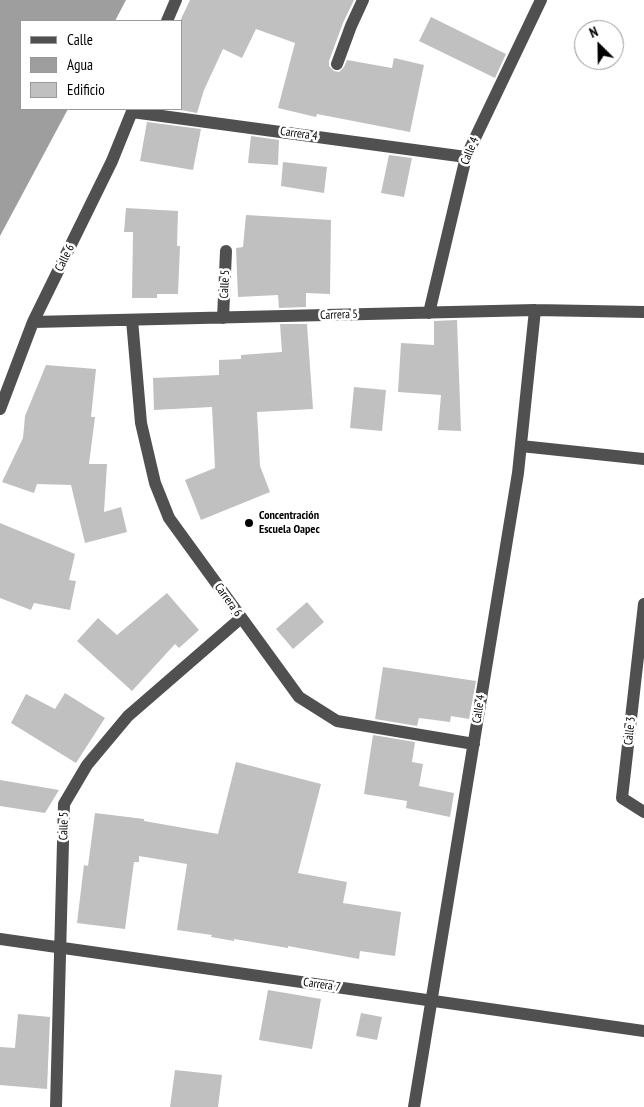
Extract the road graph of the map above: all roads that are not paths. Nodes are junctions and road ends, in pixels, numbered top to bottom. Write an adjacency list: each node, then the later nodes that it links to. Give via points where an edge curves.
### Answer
1 (176, 0): 4 (street)
2 (363, 0): 5 (street)
3 (541, 0): 7 (street, Calle 4)
4 (167, 20)
5 (337, 64)
6 (132, 110): 7 (street, Carrera 4); 14 (street, Calle 6, via 112,161)
7 (466, 157): 11 (street, Calle 4)
8 (226, 251): 12 (street, Calle 5)
9 (535, 310): 10 (street, Carrera 5); 11 (street, Carrera 5); 16 (street, Calle 4)
10 (644, 312)
11 (429, 313): 12 (street, Carrera 5)
12 (223, 318): 13 (street, Carrera 5)
13 (132, 320): 14 (street, Carrera 5); 19 (street, Carrera 6, via 141,423 155,483 169,518)
14 (34, 322): 15 (street, Calle 6)
15 (0, 409)
16 (521, 446): 17 (street); 20 (street, Calle 4)
17 (644, 460)
18 (644, 604): 21 (street, Calle 3, via 622,798)
19 (241, 618): 20 (street, Carrera 6, via 299,697 337,722); 23 (street, Calle 5, via 128,716 87,765 64,804)
20 (474, 744): 24 (street, Calle 4)
21 (644, 812)
22 (0, 939): 23 (street, Carrera 7)
23 (61, 948): 24 (street, Carrera 7); 26 (street, Calle 5)
24 (432, 1000): 25 (street, Carrera 7); 27 (street, Calle 4)
25 (644, 1031)
26 (56, 1107)
27 (414, 1107)

